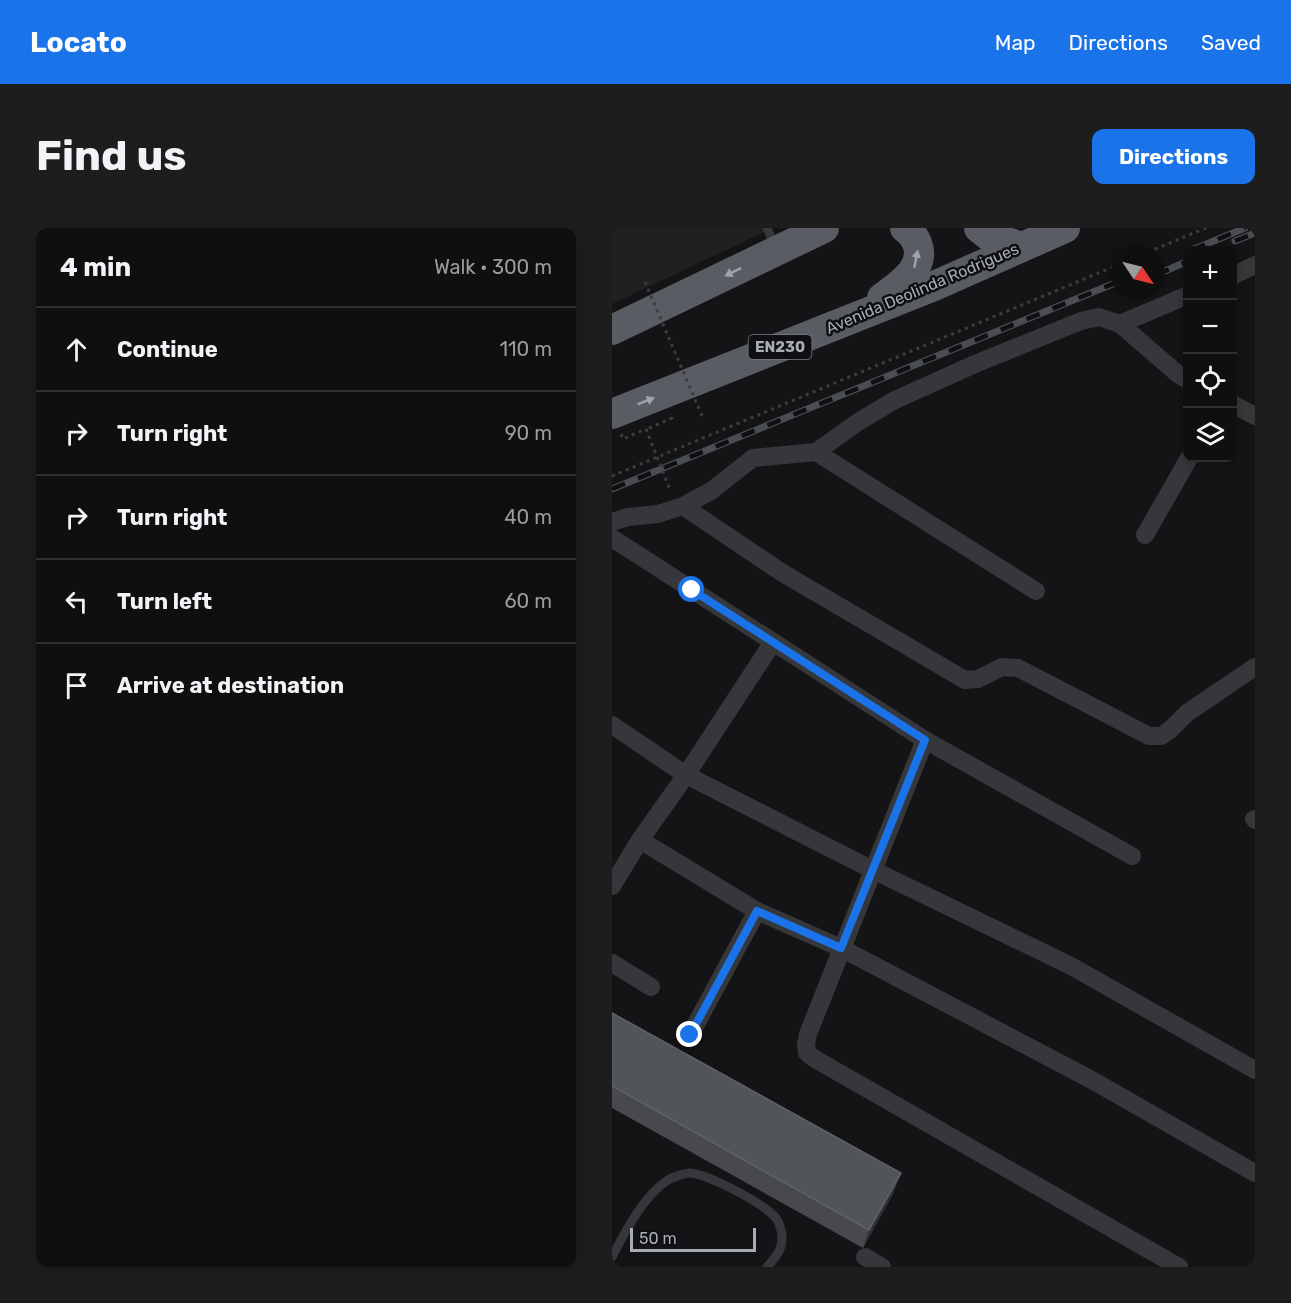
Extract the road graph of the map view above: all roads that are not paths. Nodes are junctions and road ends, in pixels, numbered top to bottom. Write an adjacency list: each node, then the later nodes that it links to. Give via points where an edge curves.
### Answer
1 (824, 228): 5 (highway)
2 (905, 228): 10 (highway, one-way to 2, via 916,267 918,246 912,232)
3 (979, 228): 6 (highway, via 989,236)
4 (1065, 228): 6 (highway, Avenida Deolinda Rodrigues / EN230)
5 (772, 239): 12 (highway, one-way to 12)
6 (1022, 247): 10 (highway, Avenida Deolinda Rodrigues / EN230)
7 (1255, 265): 8 (street)
8 (1237, 274)
9 (1183, 298): 11 (street)
10 (864, 314): 15 (highway, Avenida Deolinda Rodrigues / EN230, one-way to 10)
11 (1120, 324): 13 (street); 17 (street, via 1099,317 1081,321 975,364 895,400)
12 (612, 330)
13 (1183, 377)
14 (1237, 406): 16 (street)
15 (612, 414)
16 (1255, 416)
17 (816, 452): 19 (street, via 753,458 711,491); 23 (street)
18 (1187, 462): 21 (street)
19 (683, 506): 20 (street); 25 (street, via 781,572 965,680 978,679 1002,667 1018,668 1149,736 1161,736 1187,713)
20 (612, 522)
21 (1145, 535)
22 (612, 538): 24 (street)
23 (1036, 591)
24 (773, 642): 27 (street); 28 (street)
25 (1255, 667)
26 (612, 725): 28 (street)
27 (925, 740): 30 (street); 31 (street)
28 (686, 775): 29 (street); 31 (street)
29 (639, 840): 32 (street); 33 (street)
30 (1132, 856)
31 (873, 870): 34 (street); 38 (street, via 1071,966)
32 (612, 886)
33 (757, 911): 34 (street); 37 (street)
34 (841, 948): 39 (street, via 1090,1079); 44 (street, via 808,1034 807,1053)
35 (612, 963): 36 (street)
36 (651, 987)
37 (690, 1035)
38 (1255, 1070)
39 (1255, 1173)
40 (612, 1257): 42 (lane, via 652,1194 669,1179 689,1173 711,1179 777,1219 783,1238 780,1252)
41 (865, 1257): 43 (street)
42 (767, 1267)
43 (882, 1267)
44 (1179, 1267)

